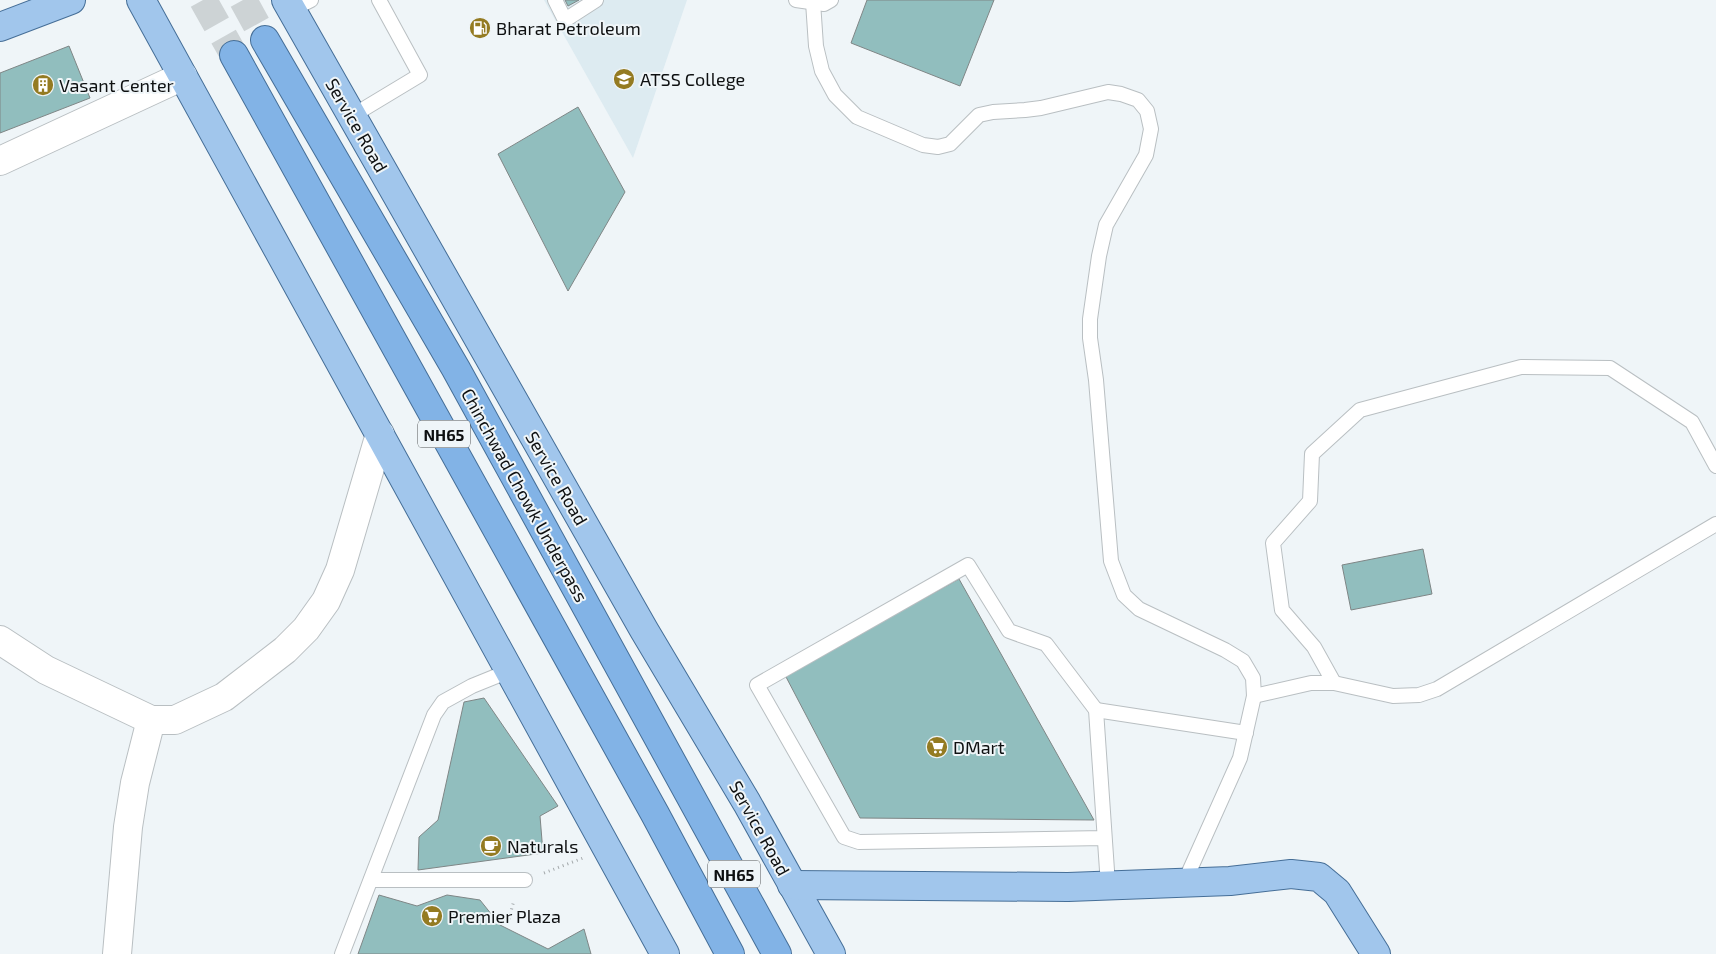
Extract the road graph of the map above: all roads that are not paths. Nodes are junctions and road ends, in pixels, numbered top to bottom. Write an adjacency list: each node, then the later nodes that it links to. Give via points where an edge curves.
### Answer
1 (71, 0): 10 (main road)
2 (141, 0): 13 (main road)
3 (379, 0): 14 (lane, via 420,75)
4 (555, 0): 5 (lane, via 565,20)
5 (596, 0)
6 (796, 0): 8 (lane)
7 (831, 0): 8 (lane, via 824,4)
8 (813, 2): 22 (lane, via 816,46 822,71 835,95 857,117 924,145 938,147 950,144 980,115 1033,109 1108,92 1138,100 1147,111 1151,129 1146,155 1106,225 1090,318 1111,561 1124,595 1139,609 1243,661 1252,678)
9 (296, 3): 14 (main road, Service Road)
10 (0, 27)
11 (265, 40): 36 (highway, Chinchwad Chowk Underpass / NH65, via 456,369)
12 (234, 55): 35 (highway, NH65)
13 (183, 76): 15 (street); 16 (main road)
14 (352, 116): 30 (main road, Service Road)
15 (0, 161)
16 (380, 434): 20 (main road); 24 (street, via 340,570 326,601 306,629 285,650 224,697 175,720)
17 (1716, 466): 21 (lane, via 1692,422 1610,368 1521,367 1360,410 1312,454 1310,501 1273,543 1282,610 1314,647)
18 (1716, 524): 21 (lane, via 1437,688 1419,695 1393,696)
19 (0, 640): 24 (street, via 46,670)
20 (509, 671): 27 (lane, via 443,702 434,715); 34 (main road)
21 (1334, 683): 22 (lane, via 1311,683)
22 (1254, 696): 25 (lane)
23 (1096, 710): 25 (lane); 26 (lane); 26 (lane, via 1046,644 1009,631 968,565 757,685 844,837 859,842)
24 (151, 720): 32 (street, via 128,827)
25 (1246, 733): 29 (lane, via 1240,758)
26 (1104, 838): 31 (lane)
27 (371, 880): 28 (lane); 33 (lane)
28 (525, 880)
29 (1184, 883): 31 (main road); 38 (main road, via 1290,874 1319,877 1337,892)
30 (792, 885): 31 (main road); 37 (main road, Service Road)
31 (1108, 886)
32 (117, 954)
33 (342, 954)
34 (664, 954)
35 (730, 954)
36 (777, 954)
37 (831, 954)
38 (1376, 954)

